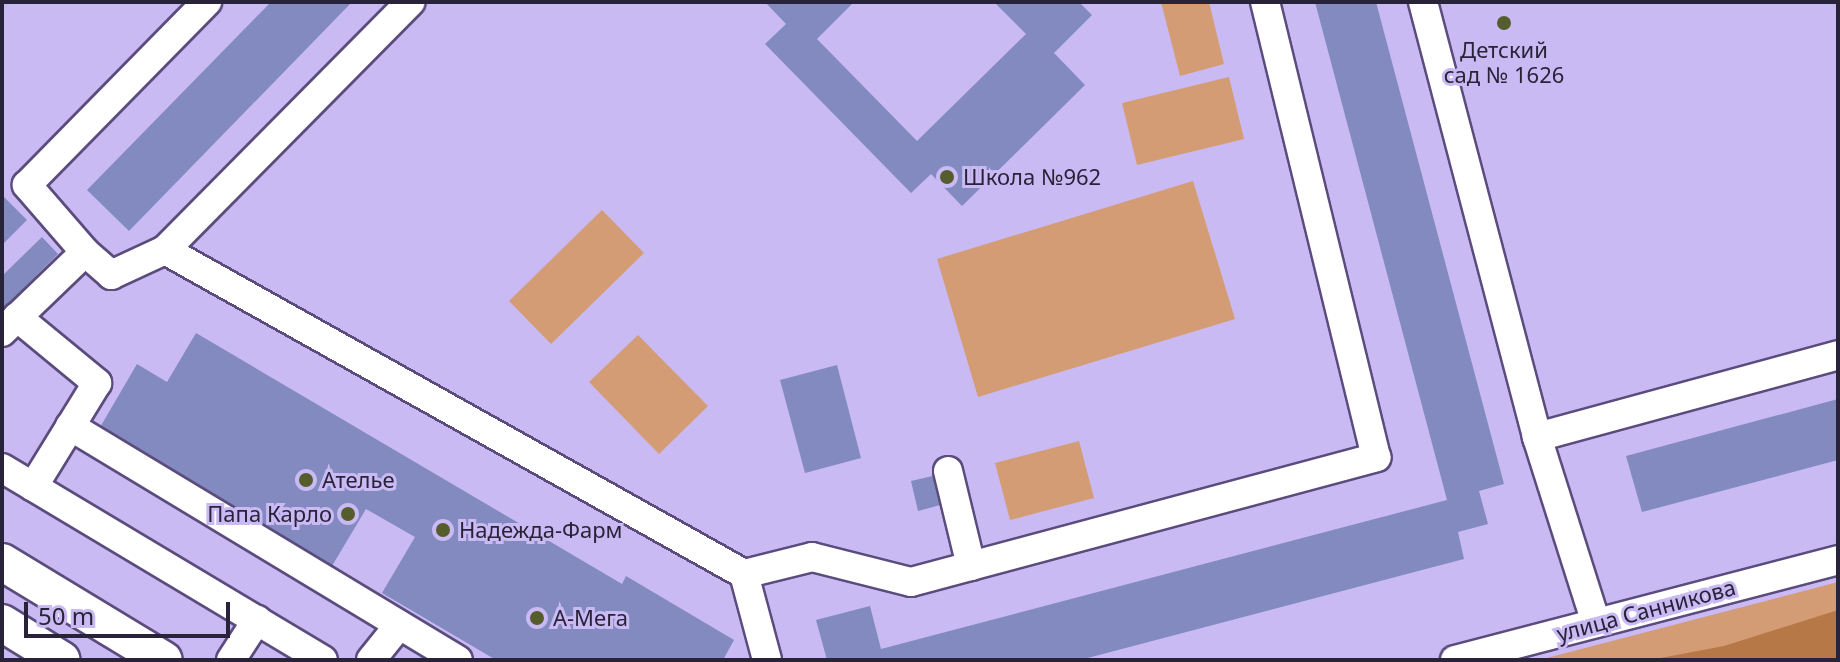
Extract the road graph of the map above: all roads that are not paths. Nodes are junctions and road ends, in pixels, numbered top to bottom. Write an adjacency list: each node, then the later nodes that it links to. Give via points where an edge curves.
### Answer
1 (207, 2): 6 (street, via 27,185)
2 (410, 2): 5 (street)
3 (1265, 2): 16 (street, via 1376,457)
4 (1423, 2): 10 (street)
5 (165, 250): 6 (street, via 111,275); 17 (street)
6 (85, 252): 7 (street)
7 (10, 324): 9 (street, via 97,383)
8 (1838, 355): 10 (street)
9 (70, 426): 13 (street); 21 (street)
10 (1537, 437): 20 (street)
11 (2, 468): 13 (street)
12 (948, 471): 16 (street)
13 (33, 487): 18 (street)
14 (1838, 560): 20 (street, улица Санникова)
15 (2, 562): 23 (main road)
16 (971, 566): 17 (street, via 911,582 812,557)
17 (744, 574): 28 (street)
18 (257, 620): 24 (street); 25 (street)
19 (2, 623): 22 (main road)
20 (1596, 623): 29 (street, улица Санникова)
21 (399, 625): 26 (street); 27 (street)
22 (62, 660)
23 (164, 660)
24 (231, 660)
25 (323, 660)
26 (371, 660)
27 (458, 660)
28 (767, 660)
29 (1455, 660)

